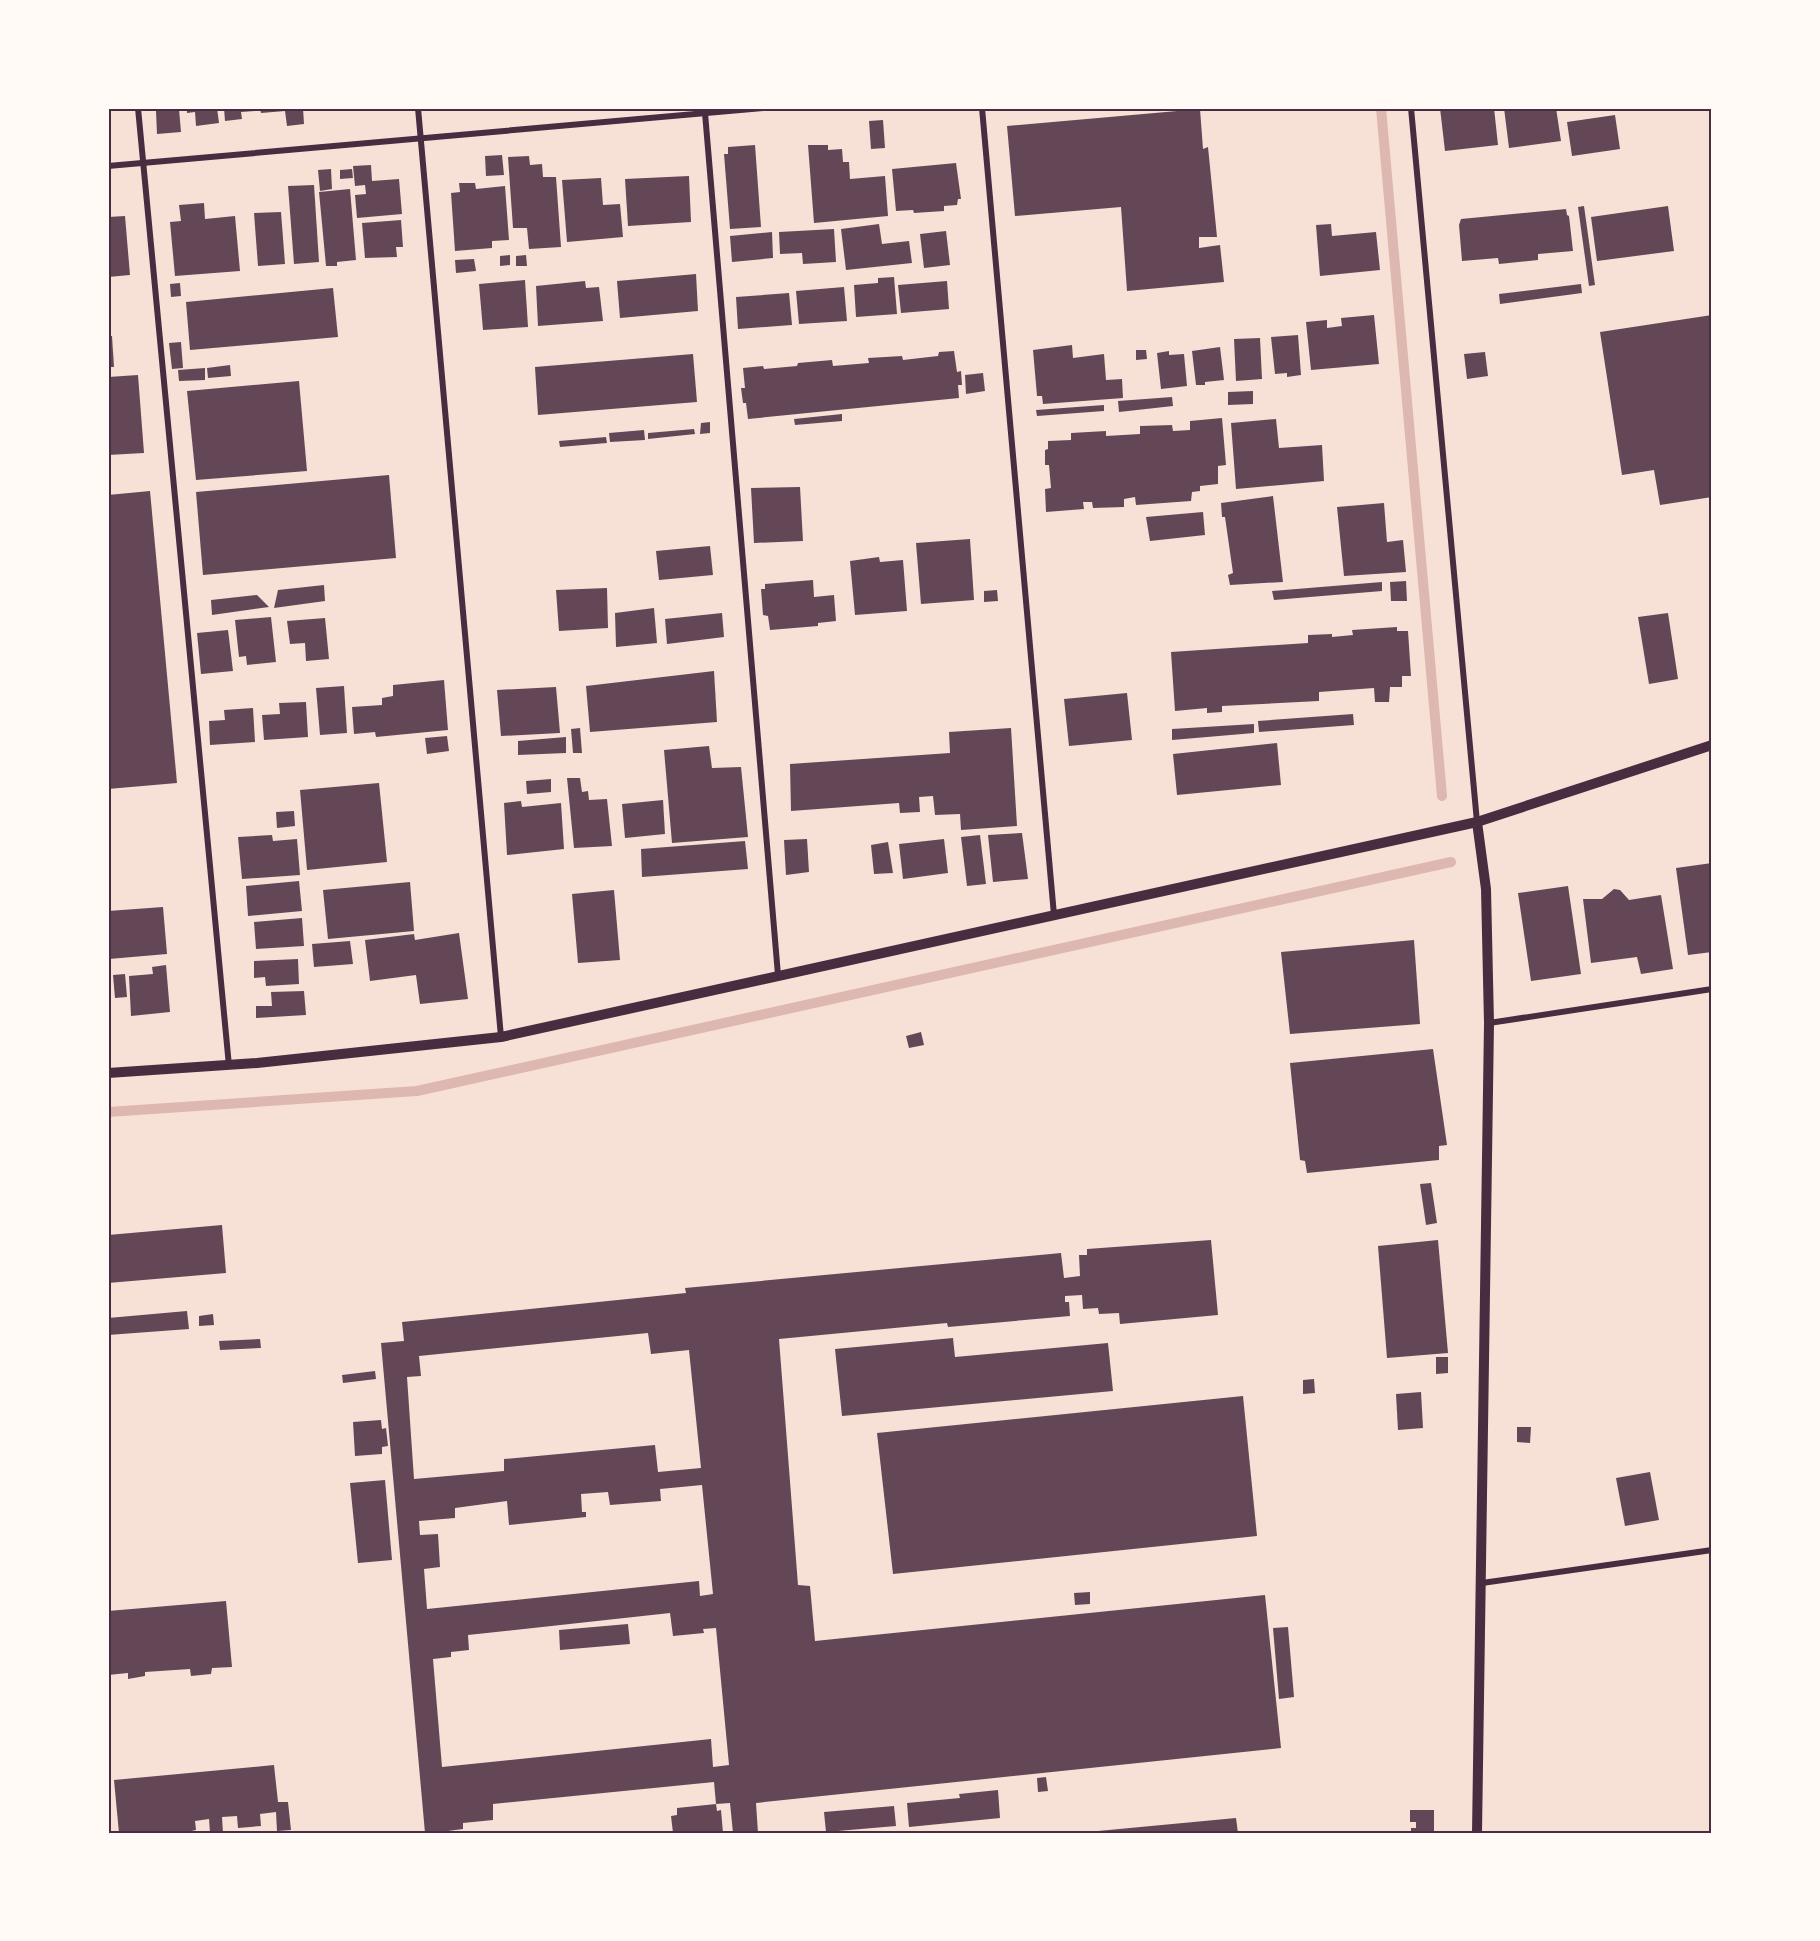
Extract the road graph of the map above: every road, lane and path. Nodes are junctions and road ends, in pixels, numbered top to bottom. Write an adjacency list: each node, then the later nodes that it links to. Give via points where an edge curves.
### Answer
1 (138, 108): 8 (street)
2 (418, 108): 7 (street)
3 (763, 108): 6 (street)
4 (982, 108): 12 (street)
5 (1411, 108): 11 (street)
6 (705, 113): 7 (street); 13 (street)
7 (421, 139): 8 (street); 16 (street)
8 (143, 163): 9 (street); 17 (street)
9 (108, 166)
10 (1712, 745): 11 (street)
11 (1477, 822): 12 (street); 15 (street, via 1486,889)
12 (1054, 915): 13 (street)
13 (778, 975): 16 (street)
14 (1712, 989): 15 (street)
15 (1489, 1023): 20 (street)
16 (501, 1036): 17 (street)
17 (229, 1066): 18 (street)
18 (108, 1073)
19 (1712, 1550): 20 (street)
20 (1482, 1583): 21 (street)
21 (1477, 1833)

